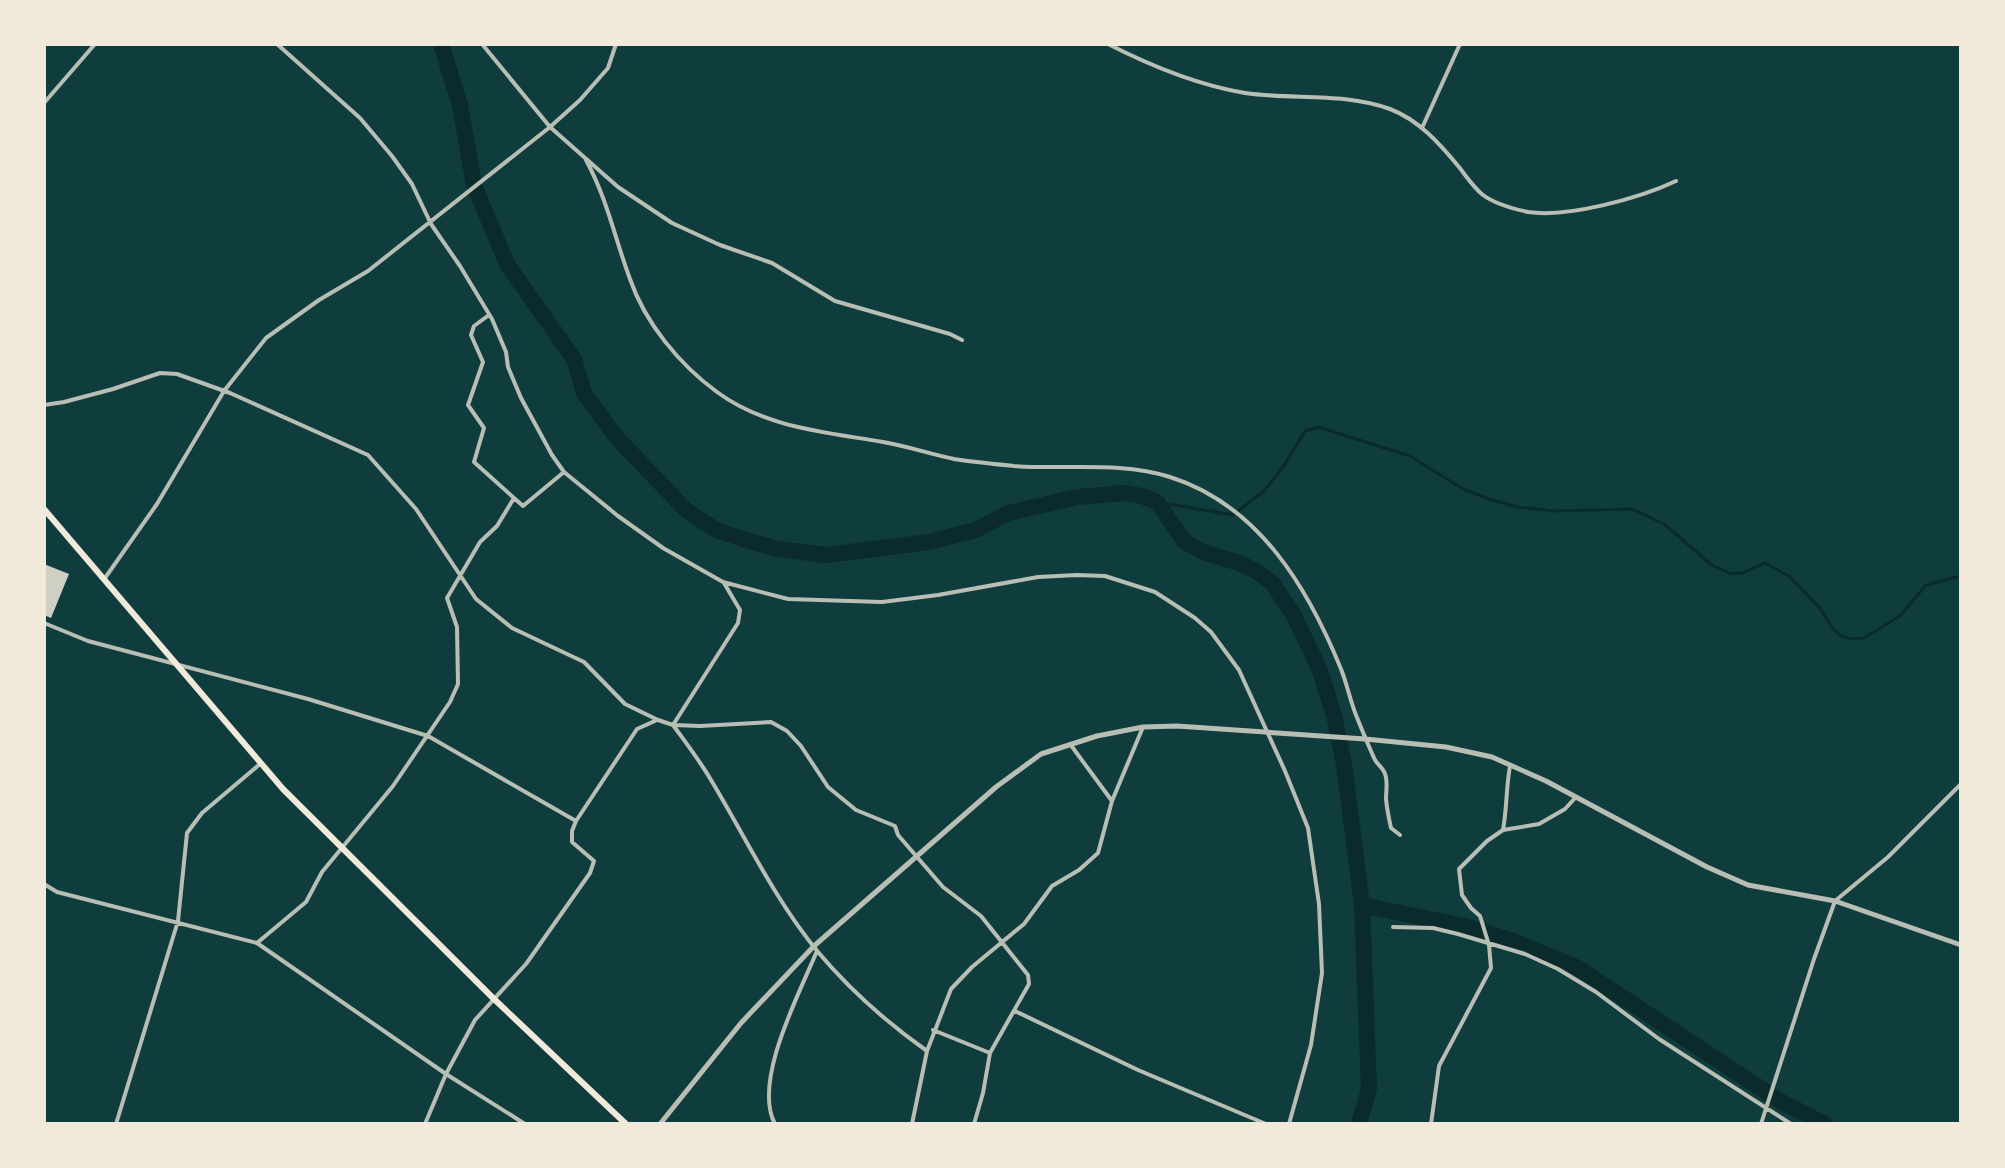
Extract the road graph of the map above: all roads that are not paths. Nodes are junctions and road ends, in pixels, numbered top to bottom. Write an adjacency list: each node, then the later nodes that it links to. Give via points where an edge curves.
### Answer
1 (95, 44): 7 (street)
2 (277, 44): 12 (street, via 375,135 412,184)
3 (482, 44): 8 (street)
4 (614, 44): 8 (street, via 608,68)
5 (1108, 44): 9 (street, via 1150,66 1202,83 1246,93 1377,105)
6 (1460, 44): 9 (street)
7 (44, 103)
8 (550, 127): 10 (street); 12 (street)
9 (1422, 128): 11 (street, via 1483,194 1528,212 1597,205)
10 (586, 160): 14 (street, via 672,223 772,263 835,301); 30 (street, via 604,194 640,302 680,359 718,393 761,417 804,429 955,459 1120,468 1171,477 1197,489 1244,518 1286,563 1342,672)
11 (1676, 181)
12 (431, 224): 13 (street); 15 (street, via 266,338)
13 (489, 315): 17 (street, via 521,398); 18 (street, via 471,335 483,362 468,405 484,428 474,462)
14 (962, 340)
15 (224, 391): 16 (street, via 160,373); 20 (street, via 368,455 416,509); 21 (street, via 157,504)
16 (44, 405)
17 (564, 472): 18 (street, via 523,506); 22 (street, via 663,548)
18 (514, 498): 20 (street)
19 (44, 509): 21 (main road)
20 (462, 575): 25 (street, via 476,599 512,628 584,662 625,704); 29 (street, via 447,598 457,627 458,684)
21 (105, 578): 24 (main road)
22 (723, 582): 26 (street, via 740,610 738,623); 28 (street, via 788,599 882,602 1038,577 1105,576 1127,581 1177,605 1211,632 1239,670)
23 (44, 623): 24 (street, via 88,641)
24 (174, 662): 29 (street); 32 (main road)
25 (658, 720): 26 (street); 37 (street, via 637,729)
26 (673, 725): 41 (street, via 771,722 801,746 828,787 856,810 895,826); 50 (street)
27 (1143, 727): 28 (street); 31 (street); 36 (street)
28 (1267, 732): 30 (street); 67 (street, via 1308,828 1319,904 1321,991)
29 (428, 736): 37 (street); 40 (street)
30 (1362, 738): 33 (street, via 1446,747); 39 (street, via 1385,773 1391,828)
31 (1070, 744): 36 (street); 41 (street, via 1041,754 1007,779)
32 (260, 764): 40 (main road); 44 (street, via 202,813 187,833)
33 (1511, 764): 35 (street); 38 (street)
34 (1961, 784): 43 (street)
35 (1576, 797): 38 (street, via 1539,824); 43 (street, via 1748,885)
36 (1112, 801): 47 (street, via 1098,853 1052,886)
37 (576, 821): 51 (street, via 572,842 594,861 590,873 526,964)
38 (1503, 830): 48 (street, via 1459,869 1462,895 1480,916)
39 (1400, 835)
40 (343, 849): 46 (street, via 322,872 306,902); 51 (main road)
41 (918, 856): 47 (street); 50 (street)
42 (44, 884): 44 (street, via 57,892)
43 (1835, 901): 49 (street); 57 (street)
44 (178, 921): 46 (street); 58 (street)
45 (1393, 927): 48 (street, via 1433,928)
46 (257, 943): 56 (street)
47 (1003, 943): 52 (street, via 1028,975); 53 (street, via 951,989)
48 (1489, 945): 57 (street, via 1558,969); 68 (street, via 1488,978 1439,1066)
49 (1961, 945)
50 (816, 949): 54 (street, via 881,1018); 62 (street, via 741,1023); 63 (street, via 773,1054)
51 (494, 999): 56 (street, via 475,1020); 61 (main road)
52 (1015, 1011): 55 (street); 66 (street)
53 (933, 1030): 54 (street); 55 (street)
54 (927, 1051): 64 (street)
55 (990, 1053): 65 (street)
56 (446, 1074): 59 (street); 60 (street)
57 (1765, 1110): 69 (street); 70 (street)
58 (116, 1124)
59 (425, 1124)
60 (525, 1124)
61 (626, 1124)
62 (660, 1124)
63 (775, 1124)
64 (912, 1124)
65 (974, 1124)
66 (1266, 1124)
67 (1289, 1124)
68 (1431, 1124)
69 (1761, 1124)
70 (1791, 1124)

